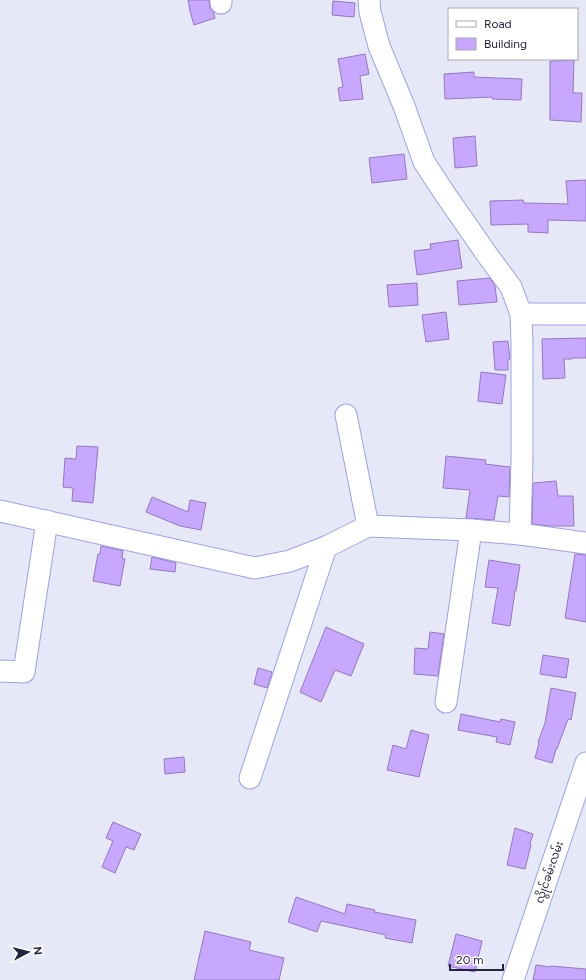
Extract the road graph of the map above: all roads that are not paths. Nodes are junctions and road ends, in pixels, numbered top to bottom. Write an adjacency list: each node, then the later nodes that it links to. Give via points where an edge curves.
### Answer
1 (369, 0): 2 (street, via 379,46 424,162 511,286)
2 (521, 314): 3 (street); 9 (street)
3 (586, 314)
4 (346, 415): 7 (street)
5 (0, 511): 6 (street)
6 (47, 521): 11 (street, via 255,568 290,561); 12 (street, via 24,672)
7 (368, 526): 8 (street); 11 (street)
8 (471, 530): 9 (street); 13 (street)
9 (520, 534): 10 (street)
10 (586, 543)
11 (326, 547): 15 (street)
12 (0, 671)
13 (446, 702)
14 (586, 763): 16 (street, လွိုင်ခမ်းလမ်း)
15 (250, 778)
16 (513, 980)

